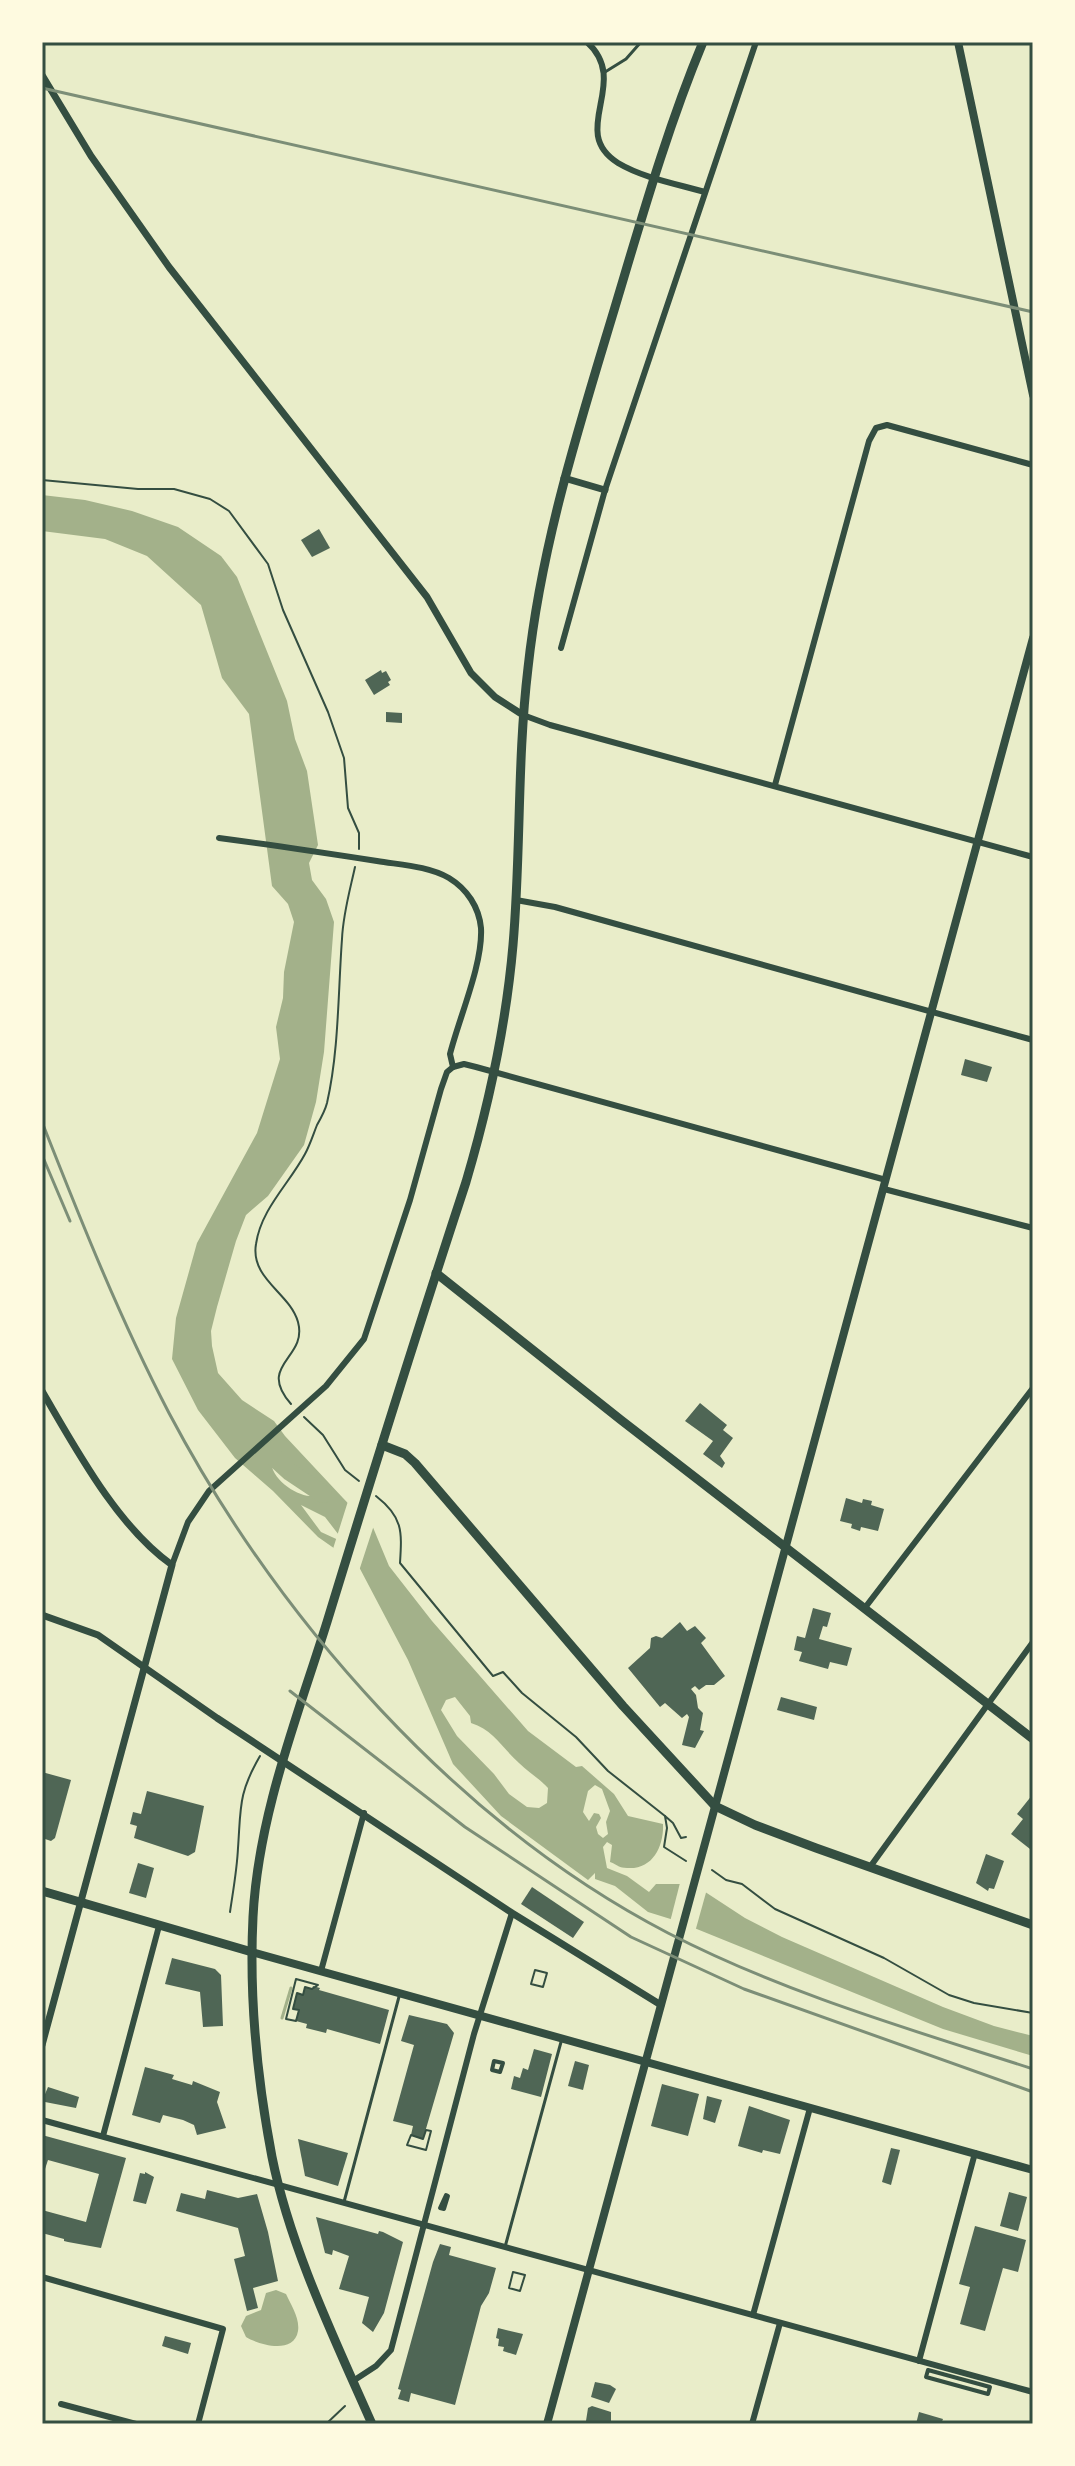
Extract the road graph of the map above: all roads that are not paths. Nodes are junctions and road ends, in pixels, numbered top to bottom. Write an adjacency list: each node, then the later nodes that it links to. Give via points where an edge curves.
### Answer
1 (587, 42): 6 (street)
2 (641, 42): 6 (lane)
3 (703, 42): 11 (main road, via 662,152)
4 (756, 42): 8 (street)
5 (958, 42): 9 (main road)
6 (605, 72): 8 (street, via 597,123 604,152 630,169)
7 (42, 75): 16 (street, via 169,267 427,597 471,673)
8 (705, 192): 12 (street)
9 (1033, 395)
10 (1033, 465): 17 (street, via 887,425 876,428)
11 (564, 478): 12 (street); 16 (main road, via 535,611)
12 (605, 490): 14 (street)
13 (1033, 638): 15 (main road)
14 (561, 648)
15 (1030, 657): 19 (main road)
16 (523, 715): 17 (street); 21 (main road)
17 (775, 785): 19 (street)
18 (219, 838): 24 (street, via 434,871 461,887 480,919 480,943 450,1054)
19 (979, 842): 20 (street); 22 (main road)
20 (1033, 857)
21 (516, 900): 22 (street); 25 (main road)
22 (932, 1011): 23 (street); 26 (main road)
23 (1033, 1040)
24 (453, 1067): 25 (street, via 464,1064); 33 (street, via 441,1089 364,1339 326,1386 198,1505)
25 (495, 1073): 26 (street); 28 (main road)
26 (885, 1185): 27 (street); 32 (main road)
27 (1033, 1228)
28 (436, 1273): 31 (main road); 32 (main road)
29 (1033, 1388): 34 (street)
30 (42, 1391): 33 (street, via 114,1504)
31 (382, 1445): 40 (main road, via 415,1463); 48 (main road, via 275,1788 255,1893)
32 (786, 1546): 34 (main road); 40 (main road)
33 (172, 1565): 37 (street)
34 (864, 1609): 38 (main road)
35 (42, 1615): 37 (street, via 98,1635)
36 (1033, 1642): 38 (street)
37 (145, 1669): 41 (street); 44 (street)
38 (988, 1702): 39 (main road); 42 (street)
39 (1033, 1739)
40 (715, 1806): 42 (main road); 51 (main road)
41 (364, 1813): 45 (street); 49 (street)
42 (870, 1867): 46 (main road)
43 (42, 1891): 44 (main road)
44 (82, 1904): 47 (main road); 54 (street)
45 (512, 1913): 51 (street); 52 (street)
46 (1033, 1925)
47 (159, 1926): 48 (main road); 58 (street)
48 (252, 1952): 49 (main road); 61 (main road, via 259,2073)
49 (321, 1971): 50 (main road)
50 (400, 1993): 52 (main road); 62 (lane)
51 (661, 2005): 55 (main road)
52 (481, 2016): 53 (main road); 63 (street)
53 (562, 2038): 55 (main road); 64 (lane)
54 (42, 2045)
55 (646, 2062): 56 (main road); 65 (main road)
56 (810, 2108): 59 (main road); 67 (street)
57 (42, 2120): 58 (street)
58 (103, 2136): 61 (street)
59 (975, 2153): 60 (main road); 69 (street)
60 (1033, 2170)
61 (278, 2184): 62 (street); 70 (main road, via 323,2314)
62 (344, 2203): 63 (street)
63 (423, 2224): 64 (street); 70 (street, via 391,2350)
64 (505, 2247): 65 (street)
65 (590, 2272): 67 (street); 77 (main road)
66 (42, 2277): 75 (street, via 223,2329)
67 (753, 2315): 68 (street)
68 (780, 2323): 69 (street); 78 (street)
69 (919, 2361): 71 (street)
70 (353, 2381): 76 (main road)
71 (1033, 2392)
72 (988, 2394): 72 (street, via 990,2387 928,2370 926,2377)
73 (61, 2404): 74 (street)
74 (136, 2424)
75 (198, 2424)
76 (372, 2424)
77 (547, 2424)
78 (752, 2424)

